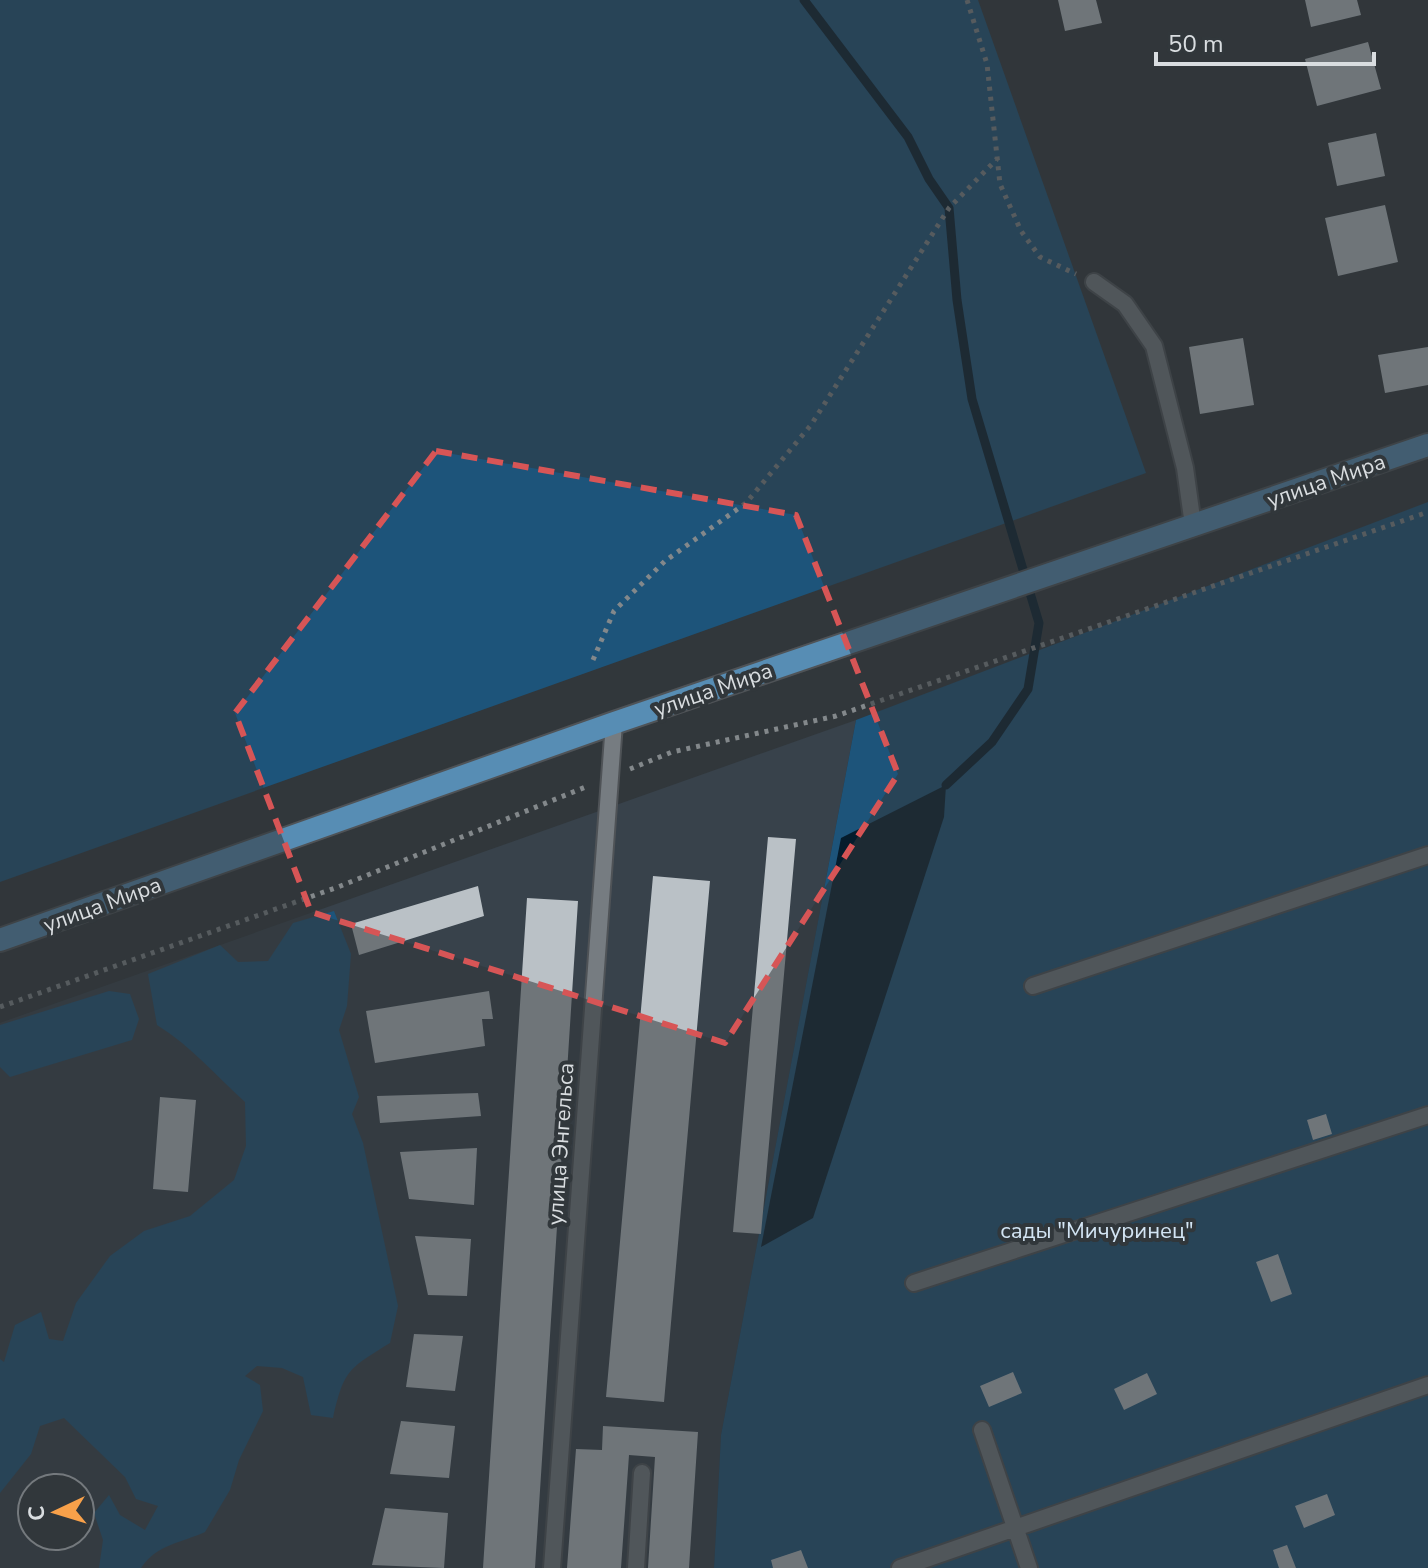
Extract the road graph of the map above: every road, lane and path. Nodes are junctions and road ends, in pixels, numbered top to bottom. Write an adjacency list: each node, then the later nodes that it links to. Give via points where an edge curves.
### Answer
1 (967, 0): 2 (path, via 987,64)
2 (997, 159): 3 (path, via 1000,184 1021,231 1040,257); 7 (path, via 949,208 811,425 746,503 665,561 614,611)
3 (1094, 282): 6 (lane, via 1125,304 1154,346 1185,468)
4 (1428, 445): 6 (main road, улица Мира)
5 (1428, 512): 9 (path, via 836,716 672,752)
6 (1193, 525): 8 (main road, улица Мира)
7 (593, 660)
8 (614, 723): 12 (main road, улица Мира); 21 (lane, улица Энгельса)
9 (629, 769)
10 (600, 781): 14 (path, via 338,887)
11 (1428, 855): 13 (lane)
12 (0, 940)
13 (1033, 986)
14 (0, 1007)
15 (1428, 1115): 16 (lane)
16 (914, 1283)
17 (1428, 1385): 20 (lane)
18 (982, 1430): 20 (lane)
19 (642, 1473): 22 (lane)
20 (1016, 1529): 23 (lane); 24 (lane)
21 (552, 1568)
22 (636, 1568)
23 (900, 1568)
24 (1029, 1568)

